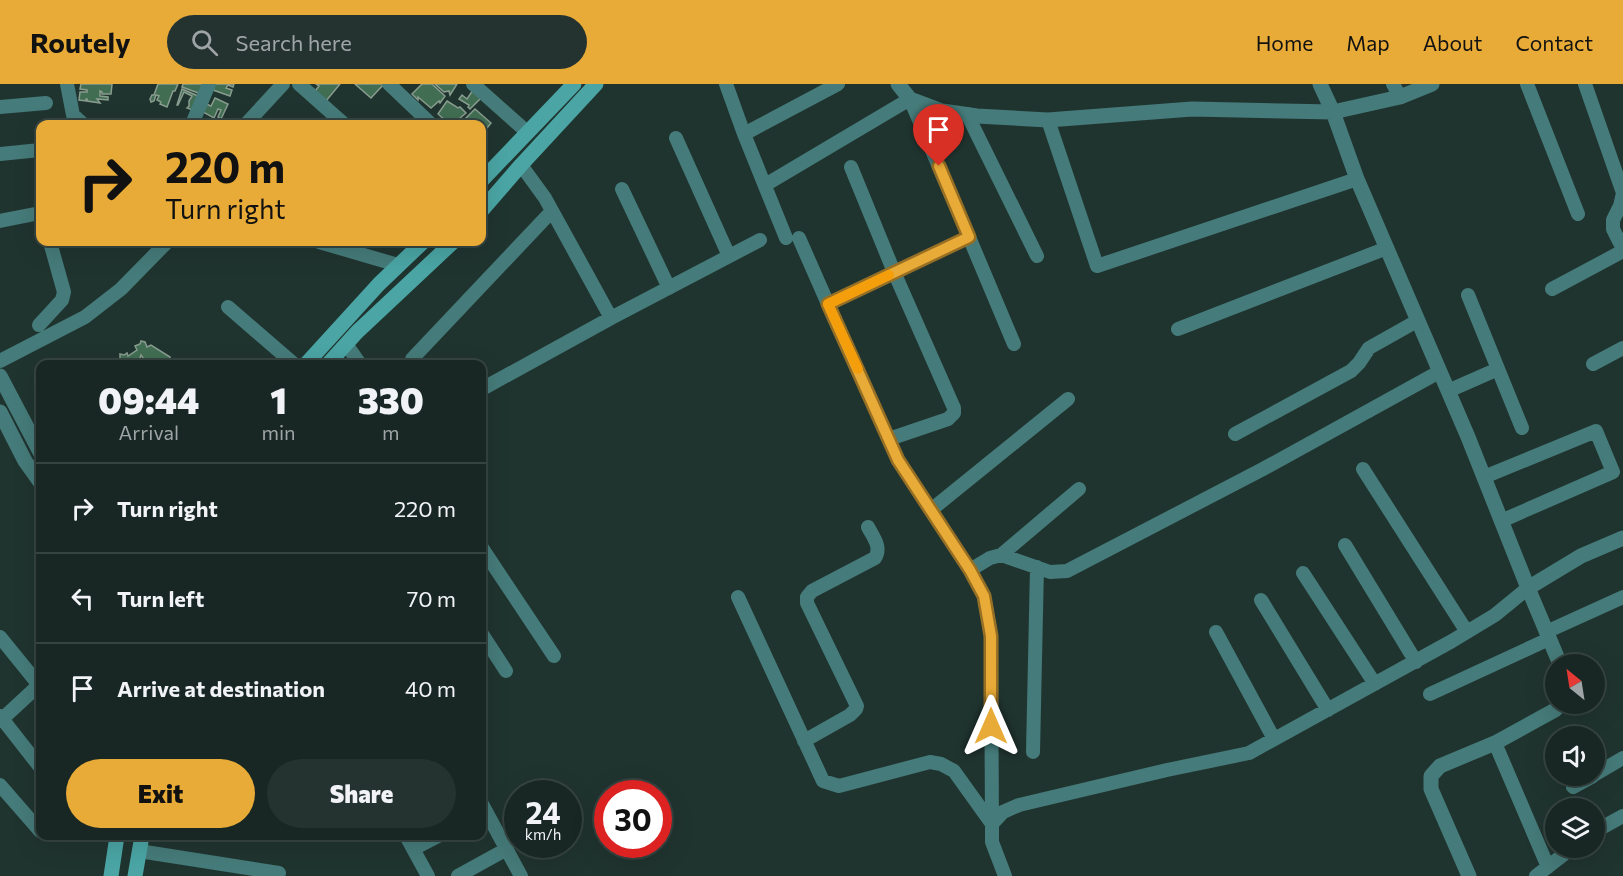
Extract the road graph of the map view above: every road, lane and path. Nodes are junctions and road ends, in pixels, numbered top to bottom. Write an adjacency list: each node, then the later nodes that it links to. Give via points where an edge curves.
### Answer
1 (67, 84): 23 (street)
2 (74, 84): 24 (street)
3 (209, 84): 25 (street)
4 (284, 84): 26 (street)
5 (299, 84): 27 (street)
6 (389, 84): 28 (street)
7 (473, 84): 30 (street)
8 (574, 84): 30 (main road)
9 (597, 84): 35 (main road)
10 (726, 84): 31 (street)
11 (838, 84): 31 (street)
12 (898, 84): 18 (street)
13 (1320, 84): 21 (street)
14 (1432, 84): 17 (street)
15 (1527, 84): 44 (street)
16 (1585, 84): 54 (street, via 1623,193 1613,220)
17 (1397, 91): 21 (street)
18 (910, 99): 22 (street, via 942,111); 39 (street); 46 (street)
19 (46, 103): 20 (street)
20 (0, 107)
21 (1333, 112): 29 (street, via 1192,109); 38 (street)
22 (967, 114): 29 (street); 56 (street)
23 (77, 120)
24 (77, 120)
25 (194, 120)
26 (250, 120)
27 (340, 120)
28 (427, 120)
29 (1048, 120): 38 (street, via 1097,266)
30 (527, 132): 37 (main road)
31 (744, 134): 39 (street)
32 (676, 138): 55 (street)
33 (36, 150): 34 (street)
34 (0, 154)
35 (521, 165): 41 (main road); 42 (street)
36 (851, 167): 58 (street)
37 (486, 173)
38 (1357, 179): 53 (street)
39 (765, 184): 62 (street)
40 (622, 189): 59 (street)
41 (486, 205)
42 (552, 211): 64 (street); 71 (street)
43 (36, 214): 45 (street)
44 (1578, 214)
45 (0, 221)
46 (969, 237): 58 (street); 69 (street)
47 (760, 240): 55 (street)
48 (51, 246): 66 (street, via 64,292 62,300)
49 (163, 246): 76 (street, via 85,317)
50 (333, 246): 57 (street)
51 (419, 246): 57 (main road)
52 (449, 246): 68 (main road)
53 (1387, 248): 65 (street); 67 (street)
54 (1623, 250): 60 (street)
55 (729, 256): 59 (street)
56 (1037, 256)
57 (398, 265): 73 (main road)
58 (894, 272): 62 (street); 87 (street, via 954,412 948,419)
59 (669, 288): 64 (street)
60 (1552, 289)
61 (1468, 295): 78 (street)
62 (828, 304): 87 (street)
63 (228, 307): 72 (street)
64 (611, 318): 81 (street)
65 (1418, 321): 79 (street); 86 (street, via 1369,348 1351,371)
66 (39, 325)
67 (1178, 329)
68 (346, 344): 74 (main road); 75 (street)
69 (1014, 344)
70 (1623, 348): 77 (street)
71 (412, 359)
72 (289, 360)
73 (310, 360)
74 (332, 360)
75 (357, 360)
76 (0, 361)
77 (1593, 364)
78 (1498, 369): 82 (street); 85 (street)
79 (1439, 372): 82 (street); 100 (street, via 1067,571 1050,572)
80 (0, 376): 88 (street)
81 (486, 387)
82 (1448, 391): 91 (street)
83 (1068, 399): 93 (street)
84 (0, 412): 90 (street)
85 (1522, 428)
86 (1235, 434)
87 (889, 439): 93 (street)
88 (36, 444)
89 (1363, 469): 108 (street)
90 (36, 476)
91 (1484, 477): 94 (street); 94 (street, via 1596,431 1612,472)
92 (1079, 489): 99 (street)
93 (931, 510): 101 (street)
94 (1501, 521): 103 (street)
95 (868, 527): 124 (street, via 879,552 875,558 807,597 857,706 850,715)
96 (1623, 538): 103 (street, via 1581,555)
97 (1345, 545): 114 (street)
98 (486, 554): 113 (street)
99 (1001, 555): 100 (street); 101 (street)
100 (1037, 567): 126 (street)
101 (970, 570): 133 (street, via 984,596 991,636)
102 (1303, 573): 117 (street)
103 (1528, 588): 108 (street); 109 (street)
104 (738, 597): 124 (street)
105 (1623, 597): 109 (street)
106 (1261, 600): 120 (street)
107 (1216, 632): 123 (street)
108 (1467, 632): 114 (street)
109 (1547, 635): 112 (street); 119 (street)
110 (0, 637): 116 (street)
111 (486, 640): 115 (street)
112 (1556, 654)
113 (554, 656)
114 (1416, 662): 117 (street)
115 (506, 671)
116 (36, 679)
117 (1375, 684): 120 (street)
118 (36, 688): 122 (street)
119 (1430, 694)
120 (1328, 710): 123 (street)
121 (1548, 714): 125 (street)
122 (1, 719): 128 (street)
123 (1274, 739): 133 (street, via 1248,753 1019,805)
124 (804, 741): 133 (street, via 823,781 839,786 930,762 941,764 954,771)
125 (1495, 743): 145 (street); 153 (street, via 1440,766 1431,776 1431,789)
126 (1033, 752)
127 (1623, 758): 129 (street)
128 (36, 762)
129 (1605, 769)
130 (0, 786): 134 (street)
131 (486, 815): 140 (street)
132 (1623, 816): 135 (street)
133 (992, 824): 152 (street, via 992,842)
134 (36, 826)
135 (1605, 826)
136 (116, 840): 147 (main road)
137 (408, 840): 141 (street)
138 (430, 840): 141 (street)
139 (141, 843): 146 (street); 148 (main road)
140 (504, 844)
141 (413, 849): 149 (street)
142 (504, 851): 150 (street)
143 (512, 858): 151 (street)
144 (1559, 858): 145 (street)
145 (1548, 867): 154 (street)
146 (279, 873)
147 (111, 876)
148 (135, 876)
149 (428, 876)
150 (458, 876)
151 (522, 876)
152 (1005, 876)
153 (1469, 876)
154 (1536, 876)

